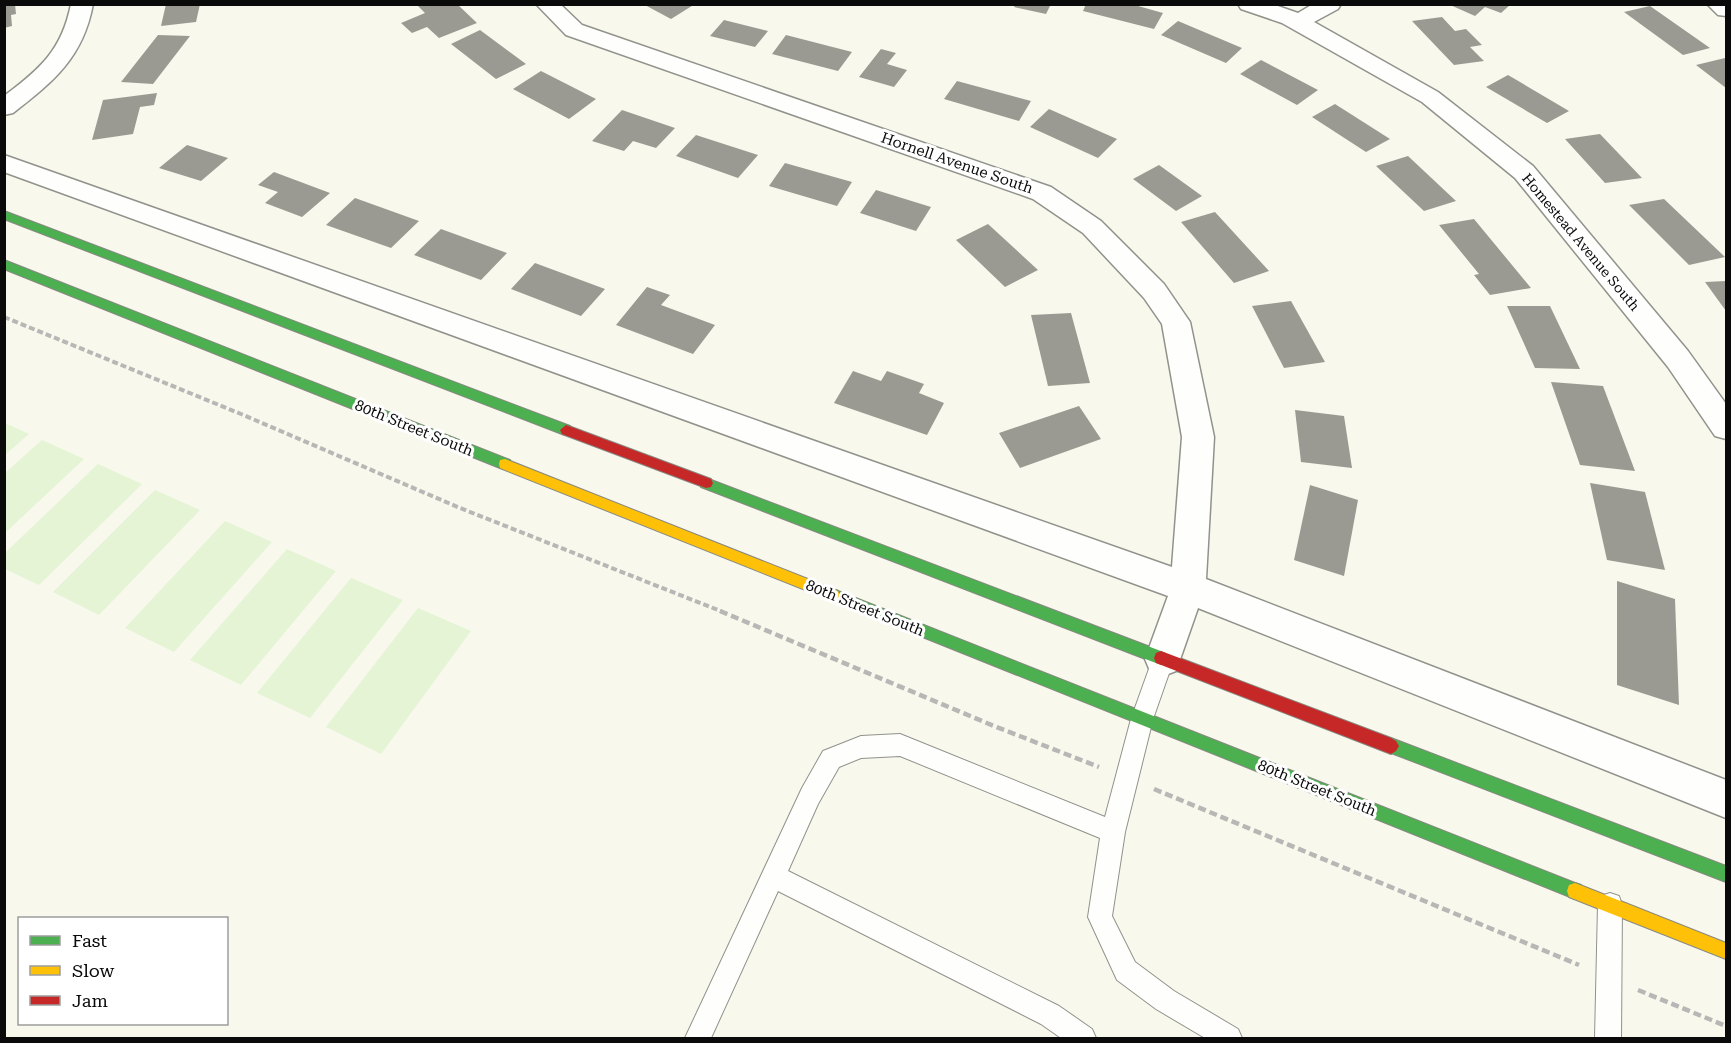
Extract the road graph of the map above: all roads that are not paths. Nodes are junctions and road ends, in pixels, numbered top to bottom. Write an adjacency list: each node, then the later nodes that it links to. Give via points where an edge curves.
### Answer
1 (82, 4): 8 (street, via 69,47 57,66)
2 (548, 4): 13 (street, Hornell Avenue South, via 574,30 1041,193 1092,227 1154,291 1176,322 1198,437)
3 (1249, 4): 7 (street, Homestead Avenue South)
4 (1330, 4): 7 (street)
5 (1718, 4): 6 (street)
6 (1726, 10)
7 (1298, 23): 12 (street, Homestead Avenue South, via 1430,97 1524,172 1678,359)
8 (4, 108)
9 (4, 163): 13 (street)
10 (4, 215): 14 (main road)
11 (4, 264): 15 (main road, 80th Street South)
12 (1726, 427)
13 (1188, 588): 14 (street, Hornell Avenue South); 16 (street)
14 (1163, 658): 15 (lane); 18 (main road)
15 (1142, 719): 17 (lane); 20 (main road, 80th Street South)
16 (1726, 799)
17 (1113, 832): 19 (lane, via 900,745 861,747 831,759); 24 (lane, via 1100,917 1126,971)
18 (1726, 874)
19 (773, 876): 22 (lane); 23 (lane, via 1050,1015)
20 (1610, 905): 21 (main road, 80th Street South); 25 (lane)
21 (1726, 951)
22 (698, 1038)
23 (1083, 1038)
24 (1229, 1038)
25 (1608, 1038)

